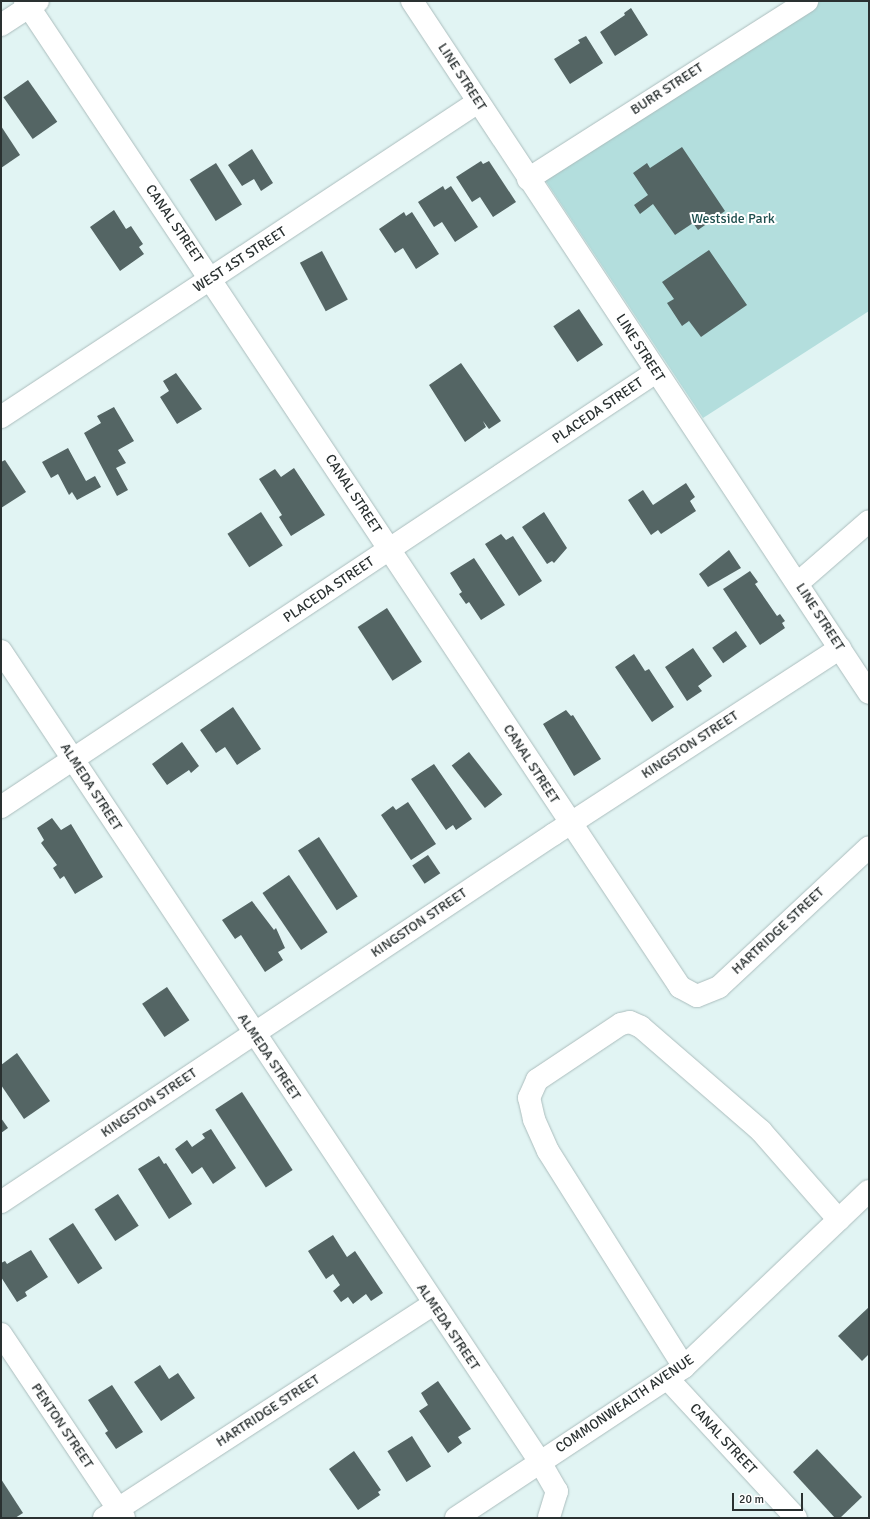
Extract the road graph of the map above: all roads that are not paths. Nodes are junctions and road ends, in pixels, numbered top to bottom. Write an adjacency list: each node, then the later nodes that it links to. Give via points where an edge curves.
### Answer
1 (412, 1): 5 (street, LINE STREET)
2 (807, 1): 6 (street, BURR STREET)
3 (30, 3): 4 (street); 7 (street, CANAL STREET)
4 (1, 26)
5 (478, 102): 6 (street, LINE STREET); 7 (street, WEST 1ST STREET)
6 (528, 179): 8 (street, LINE STREET)
7 (211, 279): 9 (street, WEST 1ST STREET); 11 (street, CANAL STREET)
8 (656, 372): 11 (street, PLACEDA STREET); 12 (street, LINE STREET)
9 (1, 417)
10 (869, 521): 12 (street)
11 (390, 550): 16 (street, PLACEDA STREET); 18 (street, CANAL STREET)
12 (798, 584): 13 (street, LINE STREET)
13 (840, 648): 15 (street, LINE STREET); 18 (street, KINGSTON STREET)
14 (1, 651): 16 (street, ALMEDA STREET)
15 (869, 693)
16 (74, 760): 17 (street, PLACEDA STREET); 21 (street, ALMEDA STREET)
17 (1, 807)
18 (570, 823): 20 (street, CANAL STREET); 21 (street, KINGSTON STREET)
19 (869, 847): 20 (street, HARTRIDGE STREET, via 719,987 697,996)
20 (680, 987)
21 (253, 1033): 23 (street, KINGSTON STREET); 25 (street, ALMEDA STREET)
22 (869, 1191): 24 (street, COMMONWEALTH AVENUE)
23 (1, 1202)
24 (839, 1220): 27 (street, COMMONWEALTH AVENUE); 27 (street, CANAL STREET, via 761,1131 641,1027 630,1022 621,1024 537,1080 529,1098 534,1119 548,1151)
25 (433, 1304): 28 (street, ALMEDA STREET); 29 (street, HARTRIDGE STREET)
26 (1, 1334): 29 (street, PENTON STREET)
27 (676, 1372): 28 (street, COMMONWEALTH AVENUE); 32 (street, CANAL STREET)
28 (540, 1462): 30 (street, COMMONWEALTH AVENUE); 31 (street, ALMEDA STREET, via 556,1491)
29 (115, 1515)
30 (456, 1518)
31 (549, 1518)
32 (796, 1518)

